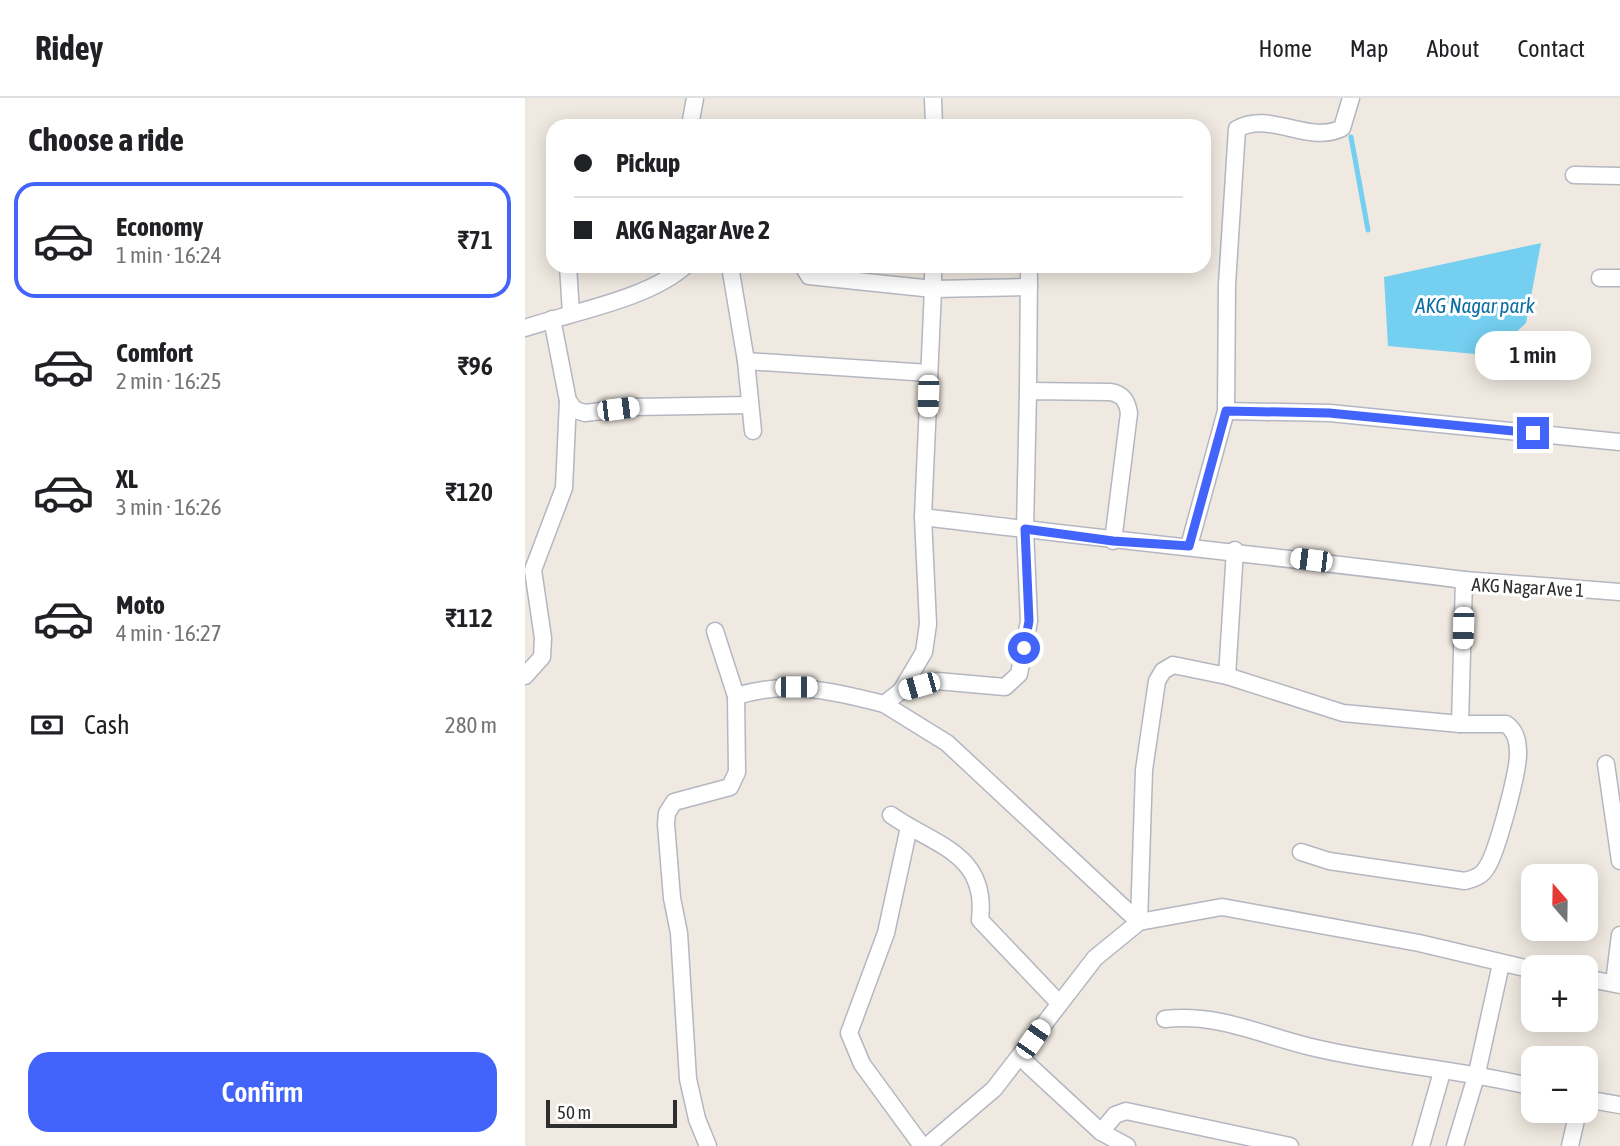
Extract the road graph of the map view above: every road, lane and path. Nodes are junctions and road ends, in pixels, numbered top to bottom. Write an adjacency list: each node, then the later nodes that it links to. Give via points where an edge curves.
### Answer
1 (695, 98): 4 (street)
2 (933, 98): 5 (street)
3 (1351, 98): 26 (street, via 1342,128 1335,132 1254,121 1237,129 1227,284)
4 (691, 119)
5 (934, 119)
6 (1574, 175): 7 (street)
7 (1620, 176)
8 (568, 273): 18 (street)
9 (674, 273): 18 (street, via 658,283)
10 (731, 273): 21 (street)
11 (807, 273): 17 (street)
12 (933, 273): 17 (street)
13 (1029, 273): 16 (street)
14 (1600, 278): 15 (street)
15 (1620, 278)
16 (1029, 287): 17 (street); 23 (street)
17 (933, 289): 22 (street)
18 (571, 313): 19 (street)
19 (552, 318): 20 (street); 24 (street)
20 (525, 328)
21 (746, 361): 22 (street); 25 (street)
22 (929, 373): 29 (street)
23 (1028, 391): 30 (street); 31 (street, via 1110,392 1128,403)
24 (568, 401): 25 (street, via 585,413 635,407); 37 (street, via 564,488 533,570 542,657)
25 (750, 405): 27 (street)
26 (1226, 411): 28 (street, via 1329,413); 32 (street)
27 (753, 431)
28 (1620, 442)
29 (923, 517): 30 (street); 39 (street, via 928,624 924,652)
30 (1025, 529): 31 (street); 39 (street, via 1029,621 1019,674 1005,687 937,681)
31 (1113, 541): 32 (street)
32 (1189, 546): 33 (street)
33 (1235, 550): 34 (street); 38 (street)
34 (1464, 580): 35 (street, AKG Nagar Ave 1); 42 (street, AKG Nagar Ave 1)
35 (1620, 592)
36 (715, 631): 40 (street)
37 (525, 676)
38 (1227, 676): 42 (street, via 1343,713); 48 (street, via 1173,665 1157,681 1144,770)
39 (901, 691): 41 (street)
40 (736, 696): 41 (street, via 767,688 817,687); 64 (street, via 737,772 730,787 674,802 666,824 679,933 688,1079)
41 (884, 704): 48 (street, via 947,744)
42 (1460, 724): 46 (street, via 1506,724 1515,734 1518,754 1496,846 1479,876 1465,881 1329,861)
43 (1606, 764): 47 (street)
44 (891, 815): 45 (street)
45 (909, 827): 54 (street, via 952,851 977,879 983,898 980,920); 65 (street, via 886,933 849,1033 862,1064)
46 (1301, 852)
47 (1620, 861)
48 (1139, 922): 50 (street, via 1222,907 1419,943); 54 (street, via 1095,958)
49 (1620, 935): 53 (street)
50 (1501, 964): 51 (street); 58 (street)
51 (1521, 968)
52 (1598, 980): 53 (street)
53 (1617, 984)
54 (1059, 1003): 56 (street)
55 (1165, 1019): 57 (street, via 1222,1020 1311,1047)
56 (1020, 1057): 63 (street); 65 (street, via 994,1089)
57 (1442, 1072): 58 (street); 68 (street)
58 (1477, 1073): 59 (street); 69 (street)
59 (1521, 1084)
60 (1598, 1101): 61 (street)
61 (1620, 1105)
62 (1575, 1123): 70 (street)
63 (1101, 1132): 66 (street); 67 (street, via 1115,1115 1126,1111)
64 (708, 1146)
65 (925, 1146)
66 (1127, 1146)
67 (1290, 1146)
68 (1421, 1146)
69 (1455, 1146)
70 (1570, 1146)

